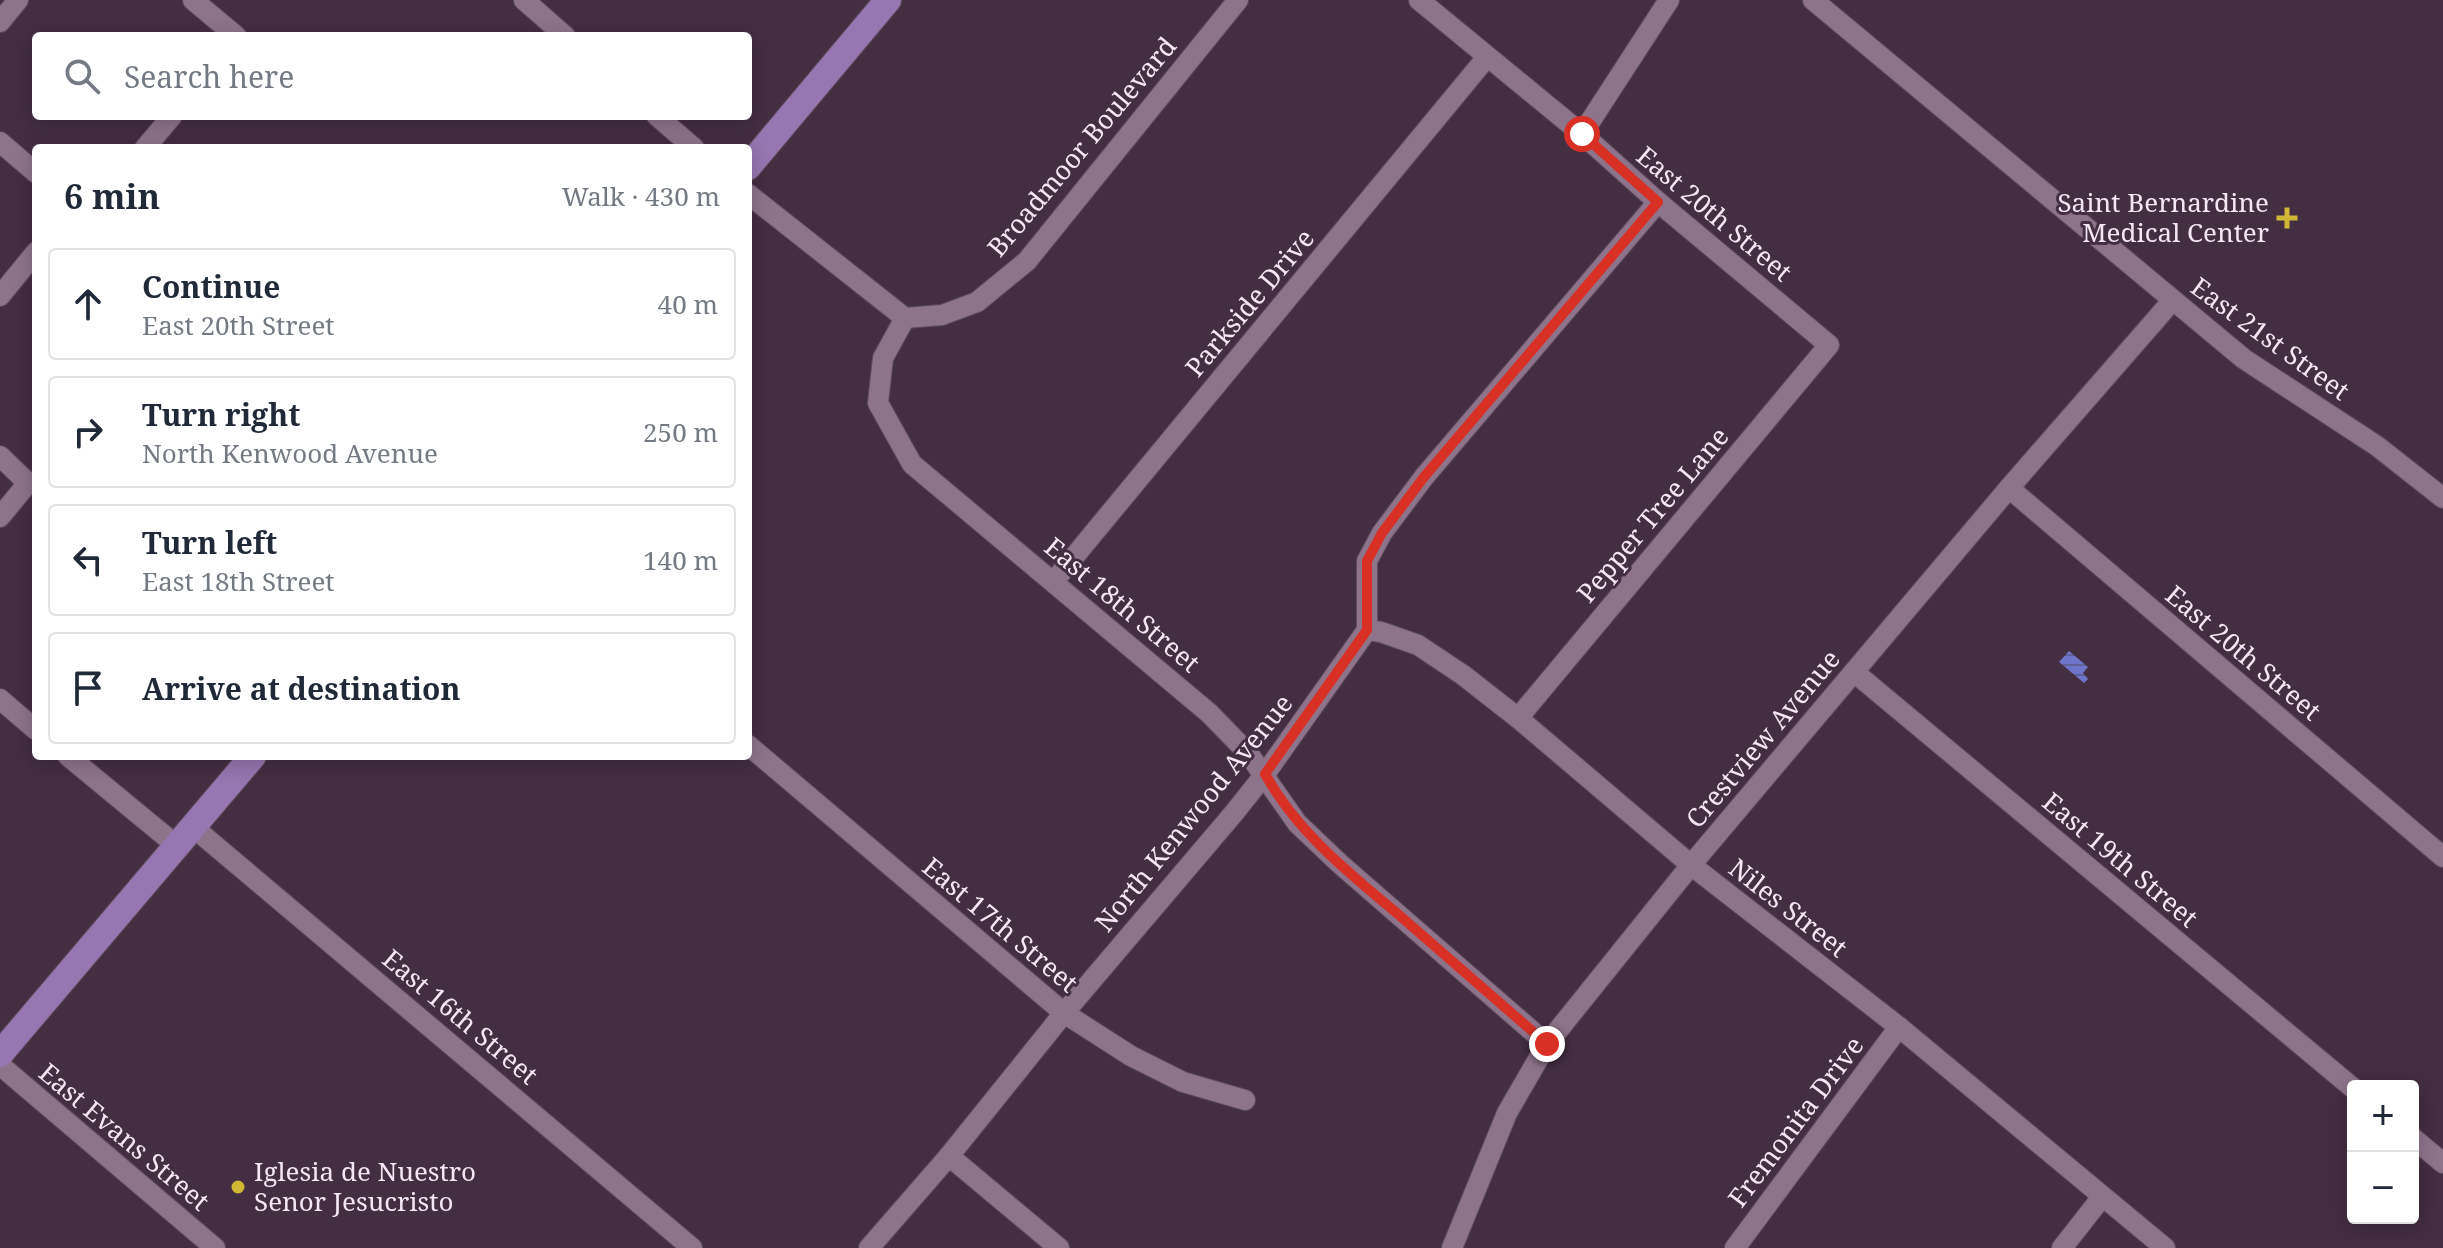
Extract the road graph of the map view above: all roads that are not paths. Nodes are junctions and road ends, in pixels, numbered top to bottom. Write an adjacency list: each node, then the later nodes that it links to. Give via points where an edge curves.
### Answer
1 (18, 0): 9 (street)
2 (193, 0): 10 (street)
3 (524, 0): 11 (street)
4 (888, 0): 19 (main road)
5 (1238, 0): 26 (street, Broadmoor Boulevard, via 1027,261 977,302 942,315)
6 (1419, 0): 12 (street, East 20th Street)
7 (1669, 0): 15 (street)
8 (1813, 0): 25 (street, East 21st Street)
9 (0, 22)
10 (231, 32)
11 (560, 32)
12 (1487, 57): 15 (street, East 20th Street); 32 (street, Parkside Drive)
13 (169, 120): 17 (street)
14 (662, 120): 18 (street)
15 (1582, 134): 22 (street, East 20th Street)
16 (0, 142): 20 (street)
17 (148, 144)
18 (689, 144)
19 (752, 162)
20 (32, 170)
21 (752, 197): 26 (street)
22 (1658, 202): 27 (street, East 20th Street); 33 (street, via 1382,533 1367,561)
23 (32, 257): 24 (street)
24 (0, 296)
25 (2172, 301): 29 (street, Crestview Avenue); 30 (street, East 21st Street, via 2244,359 2377,446)
26 (905, 318): 32 (street, East 18th Street, via 883,358 878,403 912,464)
27 (1829, 345): 36 (street, Pepper Tree Lane)
28 (0, 456): 31 (street, via 28,483)
29 (2009, 488): 34 (street, Crestview Avenue); 43 (street, East 20th Street)
30 (2443, 498)
31 (0, 517)
32 (1054, 581): 41 (street, East 18th Street, via 1209,713)
33 (1367, 630): 36 (street, Niles Street, via 1418,645); 41 (street, North Kenwood Avenue)
34 (1854, 672): 44 (street, Crestview Avenue); 50 (street, East 19th Street)
35 (0, 699): 37 (street)
36 (1518, 718): 44 (street, Niles Street)
37 (32, 727)
38 (752, 748): 45 (street, East 17th Street)
39 (74, 760): 42 (street, East 16th Street)
40 (250, 760): 42 (main road)
41 (1265, 774): 45 (street, North Kenwood Avenue); 47 (street, East 18th Street, via 1297,823)
42 (185, 836): 48 (main road); 57 (street, East 16th Street)
43 (2443, 857)
44 (1691, 865): 46 (street, Niles Street); 47 (street, Crestview Avenue)
45 (1064, 1013): 51 (street, East 17th Street, via 1183,1082); 53 (street, North Kenwood Avenue)
46 (1899, 1027): 55 (street, Niles Street); 61 (street, Fremonita Drive)
47 (1547, 1044): 60 (street, Crestview Avenue, via 1507,1113)
48 (0, 1054)
49 (0, 1065): 56 (street, East Evans Street)
50 (2347, 1083)
51 (1245, 1100)
52 (2419, 1143): 54 (street)
53 (949, 1156): 58 (street, North Kenwood Avenue); 59 (street)
54 (2443, 1163)
55 (2102, 1197): 62 (street); 63 (street, Niles Street)
56 (215, 1248)
57 (692, 1248)
58 (869, 1248)
59 (1059, 1248)
60 (1452, 1248)
61 (1735, 1248)
62 (2062, 1248)
63 (2165, 1248)

